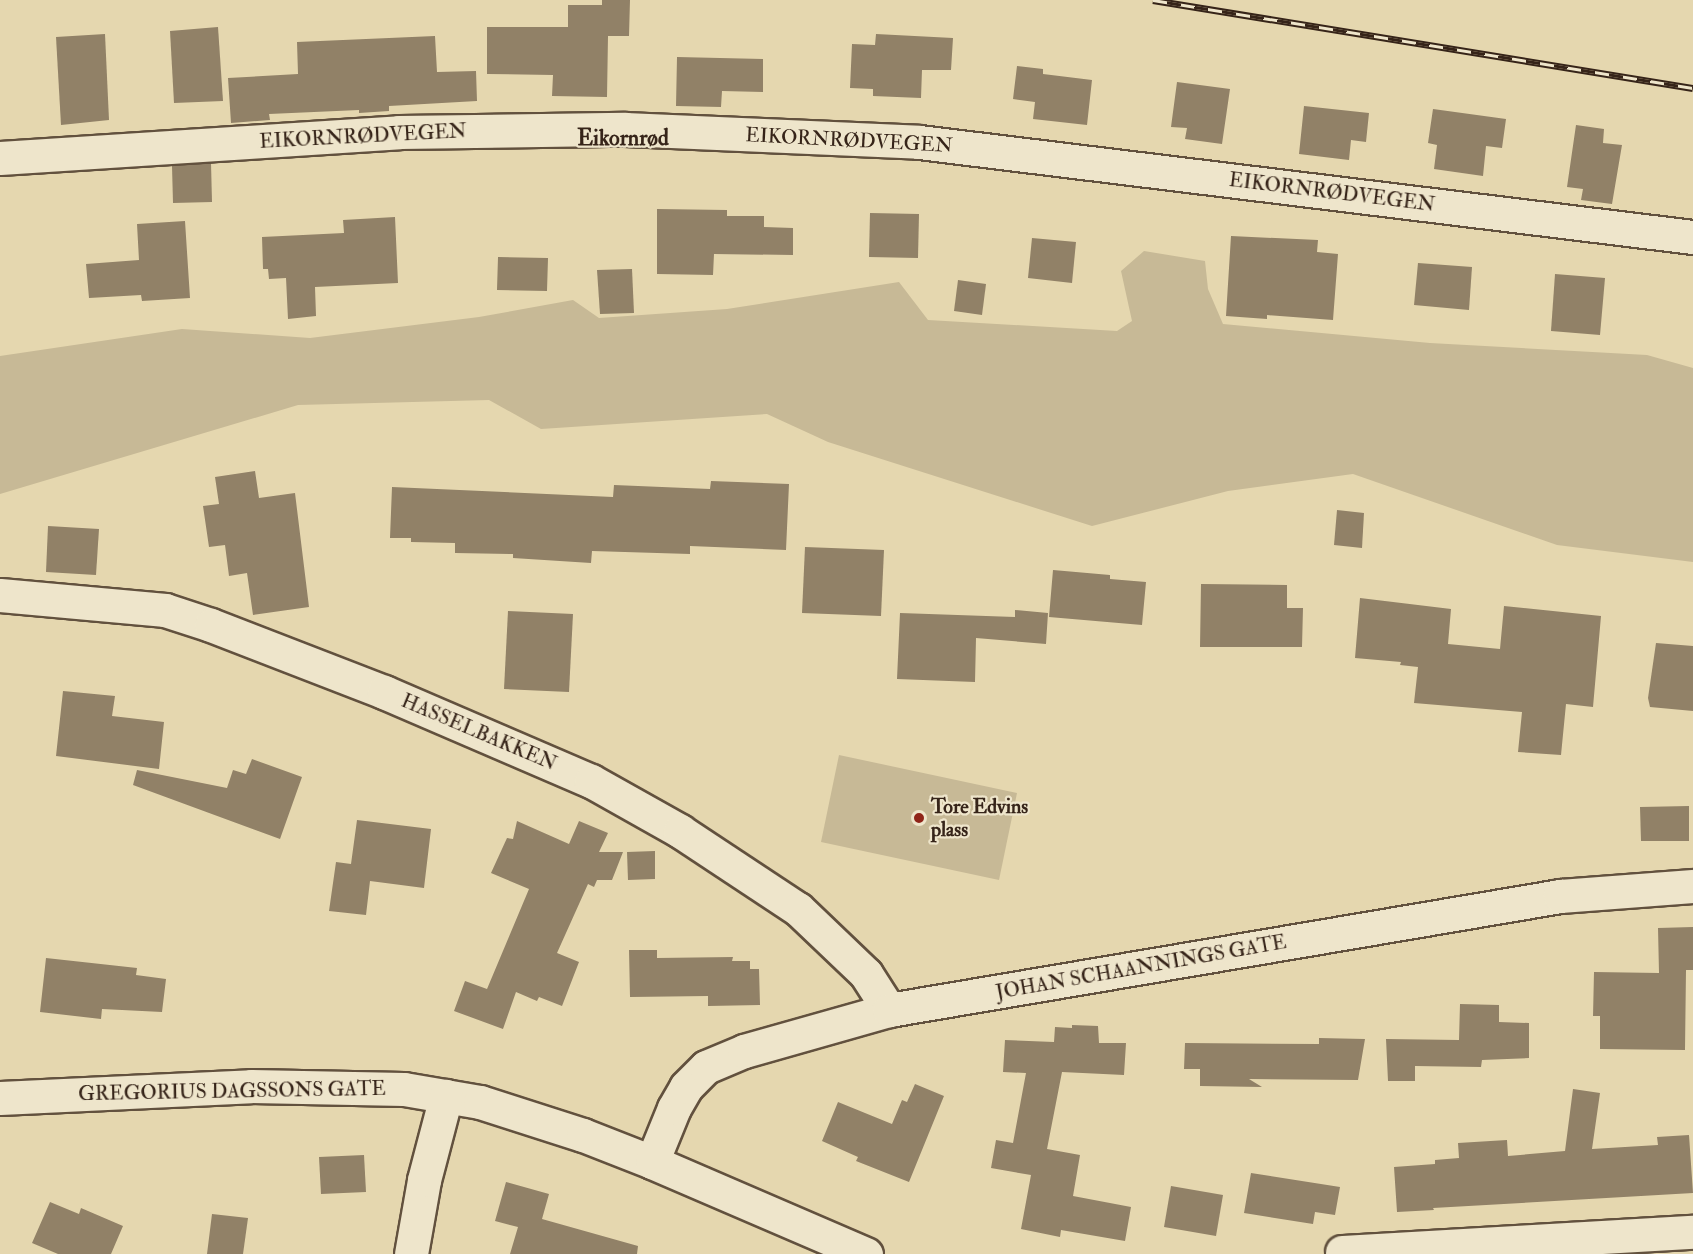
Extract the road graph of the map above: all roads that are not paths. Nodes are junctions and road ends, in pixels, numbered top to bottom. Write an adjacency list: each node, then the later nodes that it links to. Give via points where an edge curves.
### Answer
1 (0, 158): 2 (street, EIKORNRØDVEGEN, via 399,132 625,129 907,141)
2 (1693, 237)
3 (0, 595): 5 (street, HASSELBAKKEN, via 165,610 384,692 591,781 680,831 798,909 866,974)
4 (1693, 886): 5 (street, JOHAN SCHAANNINGS GATE, via 1560,896)
5 (890, 1010): 8 (street, JOHAN SCHAANNINGS GATE, via 744,1051 706,1068 686,1087)
6 (446, 1096): 7 (street, GREGORIUS DAGSSONS GATE, via 404,1089 251,1086); 8 (street, GREGORIUS DAGSSONS GATE, via 518,1113); 12 (street, via 424,1180)
7 (0, 1098)
8 (652, 1162): 13 (street, GREGORIUS DAGSSONS GATE)
9 (1693, 1232): 10 (street)
10 (1594, 1247): 11 (street)
11 (1342, 1252)
12 (411, 1254)
13 (866, 1254)

